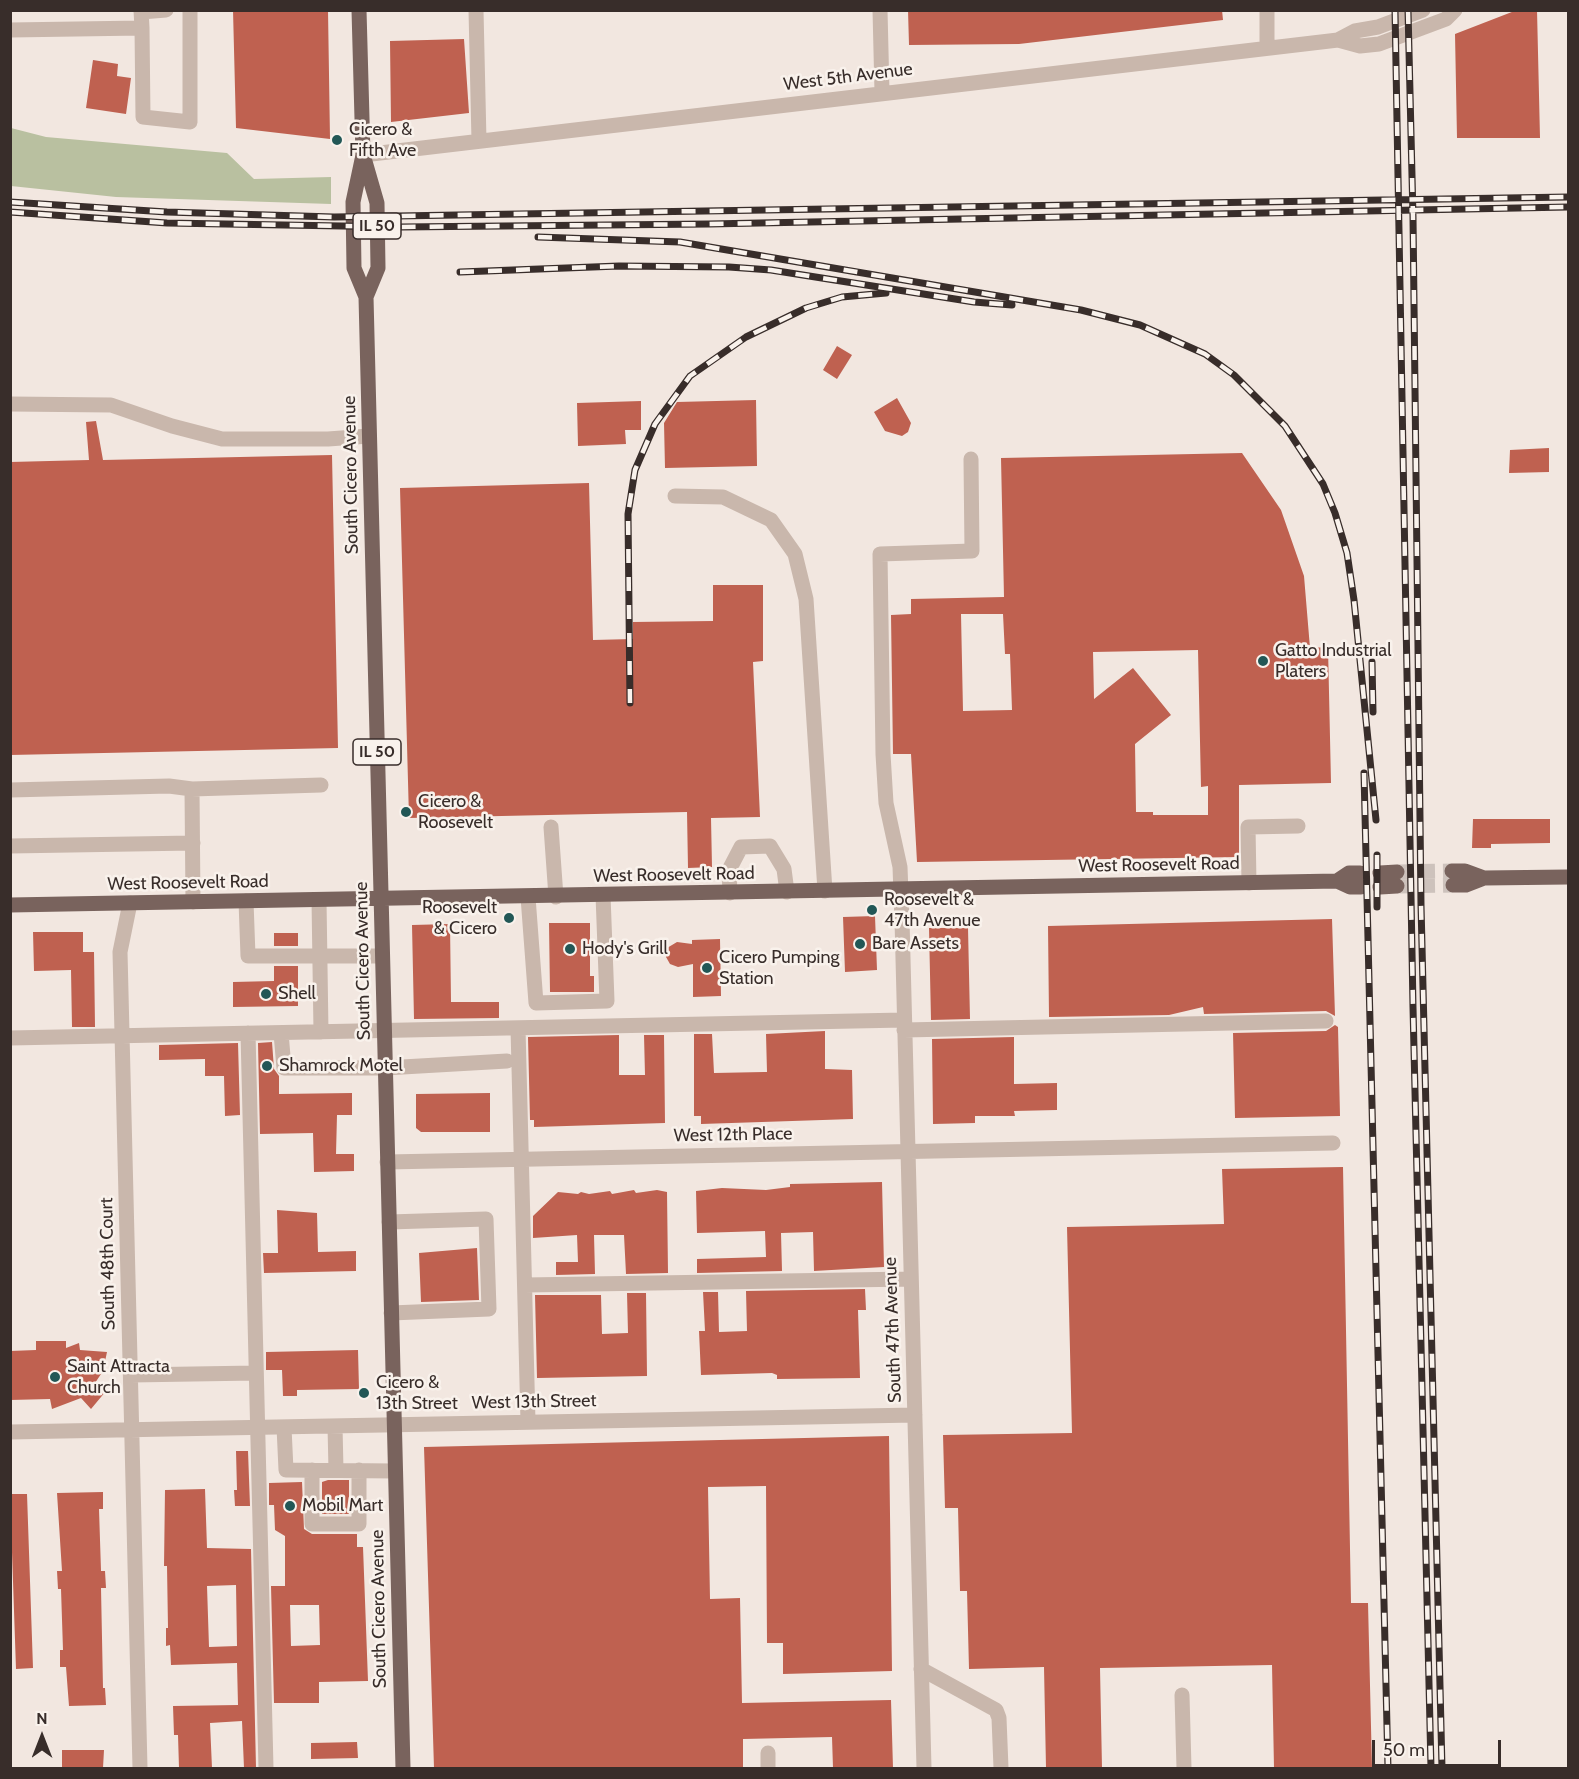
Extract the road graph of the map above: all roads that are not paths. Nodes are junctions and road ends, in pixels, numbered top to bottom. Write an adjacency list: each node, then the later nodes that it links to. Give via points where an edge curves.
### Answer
1 (166, 10): 9 (street)
2 (190, 10): 9 (street, via 190,122 143,117)
3 (359, 10): 15 (main road, South Cicero Avenue / IL 50)
4 (476, 10): 14 (street)
5 (880, 10): 13 (street)
6 (1267, 10): 12 (street)
7 (1422, 10): 11 (street, West 5th Avenue)
8 (1455, 10): 11 (street, West 5th Avenue, via 1446,19 1379,44 1359,46)
9 (142, 17): 10 (street)
10 (10, 30)
11 (1338, 40): 12 (street, West 5th Avenue)
12 (1267, 48): 13 (street, West 5th Avenue)
13 (882, 92): 14 (street, West 5th Avenue)
14 (478, 141): 15 (street, West 5th Avenue)
15 (363, 155): 16 (main road, South Cicero Avenue / IL 50, via 353,202 353,224 354,268); 16 (main road, South Cicero Avenue / IL 50, via 377,203 378,268)
16 (366, 297): 18 (main road, South Cicero Avenue / IL 50)
17 (10, 404): 18 (street, via 111,405 222,439)
18 (369, 436): 41 (main road, South Cicero Avenue / IL 50)
19 (971, 459): 34 (street, South 47th Avenue, via 972,551 880,554 883,754 886,803 900,867)
20 (675, 496): 35 (street, via 723,497 771,520 795,554 806,599)
21 (321, 785): 22 (street)
22 (192, 789): 23 (street, via 169,786); 26 (street)
23 (10, 790)
24 (1298, 826): 33 (street, via 1248,827)
25 (551, 827): 40 (street)
26 (192, 843): 27 (street); 44 (street)
27 (10, 846)
28 (1569, 877): 29 (main road, via 1484,878 1465,871)
29 (1452, 878)
30 (1397, 879): 32 (main road)
31 (1360, 880): 33 (main road, West Roosevelt Road, via 1349,873 1337,881)
32 (1380, 880)
33 (1249, 883): 34 (main road, West Roosevelt Road)
34 (900, 890): 35 (main road, West Roosevelt Road); 50 (street, South 47th Avenue)
35 (825, 891): 36 (main road, West Roosevelt Road)
36 (787, 892): 37 (main road, West Roosevelt Road); 37 (street, via 784,869 770,846 741,847 729,870)
37 (730, 893): 38 (main road, West Roosevelt Road)
38 (603, 895): 39 (street, via 607,1001 536,1003); 40 (main road, West Roosevelt Road)
39 (528, 897): 40 (main road, West Roosevelt Road); 41 (main road, West Roosevelt Road)
40 (556, 897)
41 (381, 899): 42 (main road, West Roosevelt Road); 48 (main road, South Cicero Avenue / IL 50)
42 (319, 900): 43 (main road, West Roosevelt Road); 47 (street)
43 (246, 901): 44 (main road, West Roosevelt Road); 47 (street, via 248,956)
44 (193, 902): 45 (main road, West Roosevelt Road)
45 (130, 903): 46 (main road, West Roosevelt Road); 56 (street, South 48th Court, via 120,952)
46 (10, 905)
47 (320, 956): 48 (street); 53 (street)
48 (382, 956): 52 (main road, South Cicero Avenue / IL 50)
49 (1326, 1021): 50 (street)
50 (904, 1025): 51 (street); 61 (street, South 47th Avenue)
51 (518, 1028): 52 (street); 62 (street)
52 (384, 1031): 53 (street); 59 (main road, South Cicero Avenue / IL 50)
53 (321, 1032): 55 (street)
54 (248, 1033): 55 (street); 56 (street); 68 (street)
55 (281, 1033): 59 (street, via 284,1068)
56 (122, 1036): 57 (street); 69 (street, South 48th Court)
57 (10, 1038)
58 (507, 1061): 59 (street)
59 (385, 1068): 63 (main road, South Cicero Avenue / IL 50)
60 (1333, 1143): 61 (street, West 12th Place)
61 (907, 1150): 62 (street, West 12th Place); 65 (street, South 47th Avenue)
62 (522, 1159): 63 (street, West 12th Place); 66 (street)
63 (387, 1162): 64 (main road, South Cicero Avenue / IL 50)
64 (389, 1222): 67 (main road, South Cicero Avenue / IL 50); 67 (street, via 486,1219 489,1309)
65 (911, 1279): 66 (street); 70 (street, South 47th Avenue)
66 (525, 1285): 71 (street)
67 (391, 1313): 72 (main road, South Cicero Avenue / IL 50)
68 (256, 1373): 69 (street); 75 (street)
69 (131, 1375): 76 (street, South 48th Court)
70 (915, 1415): 71 (street, West 13th Street); 82 (street, South 47th Avenue)
71 (528, 1422): 72 (street, West 13th Street)
72 (394, 1425): 74 (street, West 13th Street); 81 (main road, South Cicero Avenue / IL 50)
73 (284, 1426): 74 (street, West 13th Street); 75 (street, West 13th Street); 78 (street, via 286,1470)
74 (335, 1426): 79 (street)
75 (258, 1427): 76 (street, West 13th Street); 86 (street)
76 (132, 1429): 77 (street, West 13th Street); 85 (street, South 48th Court)
77 (10, 1432)
78 (312, 1470): 79 (street); 80 (street, via 312,1524 359,1524)
79 (336, 1470): 80 (street)
80 (359, 1470): 81 (street)
81 (395, 1470): 87 (main road, South Cicero Avenue / IL 50)
82 (921, 1669): 89 (street, South 47th Avenue); 90 (street, via 996,1710)
83 (1182, 1695): 91 (street)
84 (768, 1753): 88 (street)
85 (141, 1768)
86 (266, 1768)
87 (403, 1768)
88 (768, 1768)
89 (924, 1768)
90 (1001, 1768)
91 (1184, 1768)

